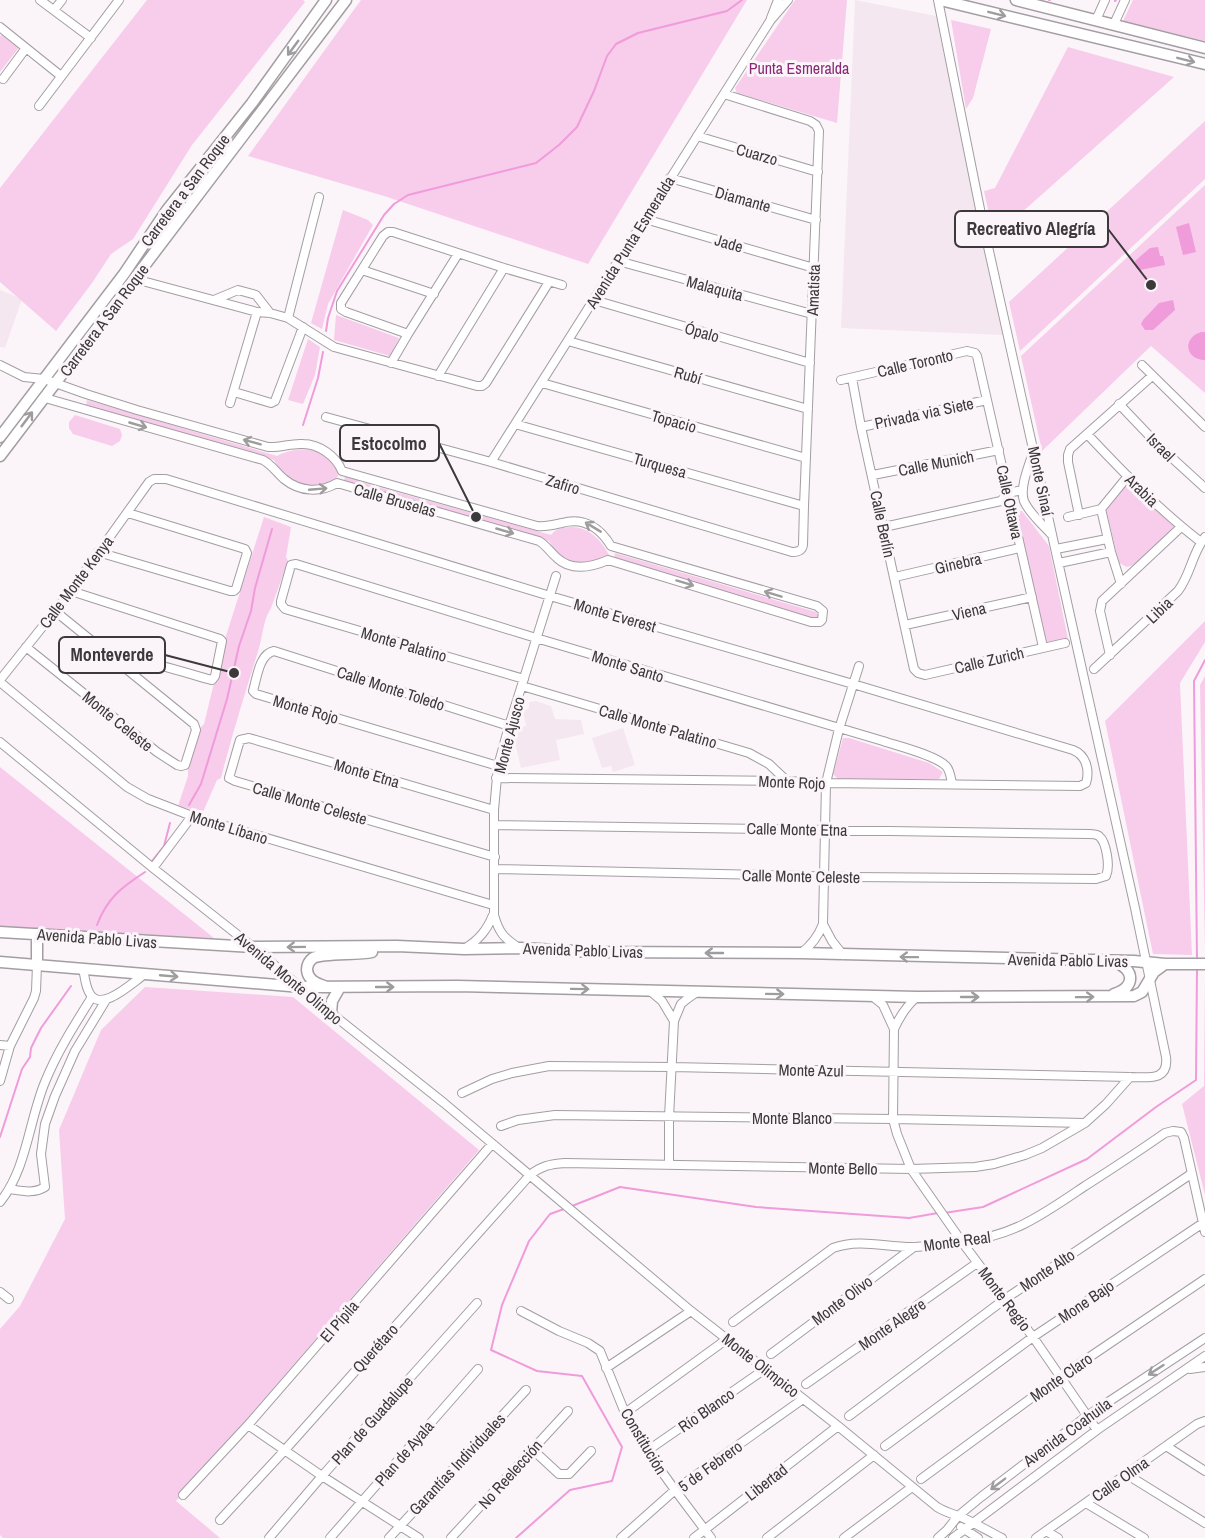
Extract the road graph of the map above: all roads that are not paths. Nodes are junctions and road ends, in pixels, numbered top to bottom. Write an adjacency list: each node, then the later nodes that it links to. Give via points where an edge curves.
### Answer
1 (40, 0): 12 (street)
2 (62, 0): 12 (street)
3 (119, 0): 17 (street)
4 (327, 0): 31 (main road, Carretera a San Roque, one-way to 31, via 252,104)
5 (346, 0): 26 (main road, Carretera a San Roque)
6 (778, 0): 14 (street, Avenida Punta Esmeralda)
7 (788, 0): 14 (street, Avenida Punta Esmeralda)
8 (939, 0): 20 (main road, one-way to 20); 80 (street, Monte Sinaí, via 983,224)
9 (1016, 0): 13 (main road)
10 (1105, 0): 13 (street)
11 (1125, 0): 15 (street)
12 (54, 10): 17 (street)
13 (1096, 20): 15 (main road)
14 (770, 21): 23 (street, Avenida Punta Esmeralda)
15 (1114, 24): 19 (main road)
16 (0, 27): 18 (street)
17 (91, 38): 21 (street)
18 (26, 48): 21 (street); 22 (street)
19 (1205, 48)
20 (1205, 64)
21 (62, 76): 24 (street)
22 (3, 79)
23 (724, 94): 25 (street, Avenida Punta Esmeralda); 27 (street, Amatista, via 814,123 819,131)
24 (39, 106)
25 (697, 136): 27 (street, Cuarzo); 28 (street, Avenida Punta Esmeralda)
26 (228, 155): 29 (main road, Carretera A San Roque)
27 (818, 172): 33 (street, Amatista)
28 (670, 178): 32 (street, Avenida Punta Esmeralda); 33 (street, Diamante)
29 (199, 194): 31 (main road, via 177,209); 34 (main road, Carretera A San Roque)
30 (319, 197): 49 (street)
31 (167, 210): 34 (main road); 61 (main road, Carretera a San Roque)
32 (645, 219): 36 (street, Avenida Punta Esmeralda); 38 (street, Jade)
33 (816, 220): 38 (street, Amatista)
34 (160, 244): 40 (main road, Carretera A San Roque)
35 (458, 254): 37 (street); 39 (street, via 388,232); 43 (street)
36 (618, 261): 45 (street, Avenida Punta Esmeralda); 48 (street, Malaquita)
37 (504, 268): 41 (street); 58 (street)
38 (814, 268): 48 (street, Amatista)
39 (362, 270): 43 (street); 51 (street, via 341,309)
40 (135, 279): 44 (street); 64 (main road, Carretera A San Roque)
41 (549, 282): 42 (street); 58 (street, via 486,383 477,386)
42 (562, 285)
43 (434, 294): 51 (street)
44 (214, 300): 46 (street); 47 (street, via 238,290 256,295)
45 (594, 300): 52 (street, Avenida Punta Esmeralda); 55 (street, Ópalo)
46 (257, 312): 47 (street); 66 (street)
47 (270, 313): 49 (street)
48 (812, 314): 55 (street, Amatista)
49 (288, 318): 50 (street)
50 (303, 327): 54 (street, via 334,347); 66 (street, via 275,401)
51 (408, 334): 54 (street)
52 (568, 341): 63 (street, Avenida Punta Esmeralda); 72 (street, Rubí)
53 (977, 356): 60 (street, Calle Toronto, via 967,351); 68 (street, Calle Ottawa)
54 (391, 363): 58 (street)
55 (810, 363): 72 (street, Amatista)
56 (0, 365): 61 (street, Calle Bruselas, via 24,377)
57 (1142, 365): 59 (street)
58 (438, 376)
59 (1152, 376): 71 (street); 76 (street)
60 (852, 378): 62 (street, Calle Toronto); 75 (street, Calle Berlín)
61 (44, 379): 64 (street, Calle Bruselas); 78 (main road, Carretera A San Roque)
62 (841, 380)
63 (542, 383): 74 (street, Avenida Punta Esmeralda); 82 (street, Topacio)
64 (56, 384): 65 (street, Calle Bruselas); 67 (main road, Carretera A San Roque)
65 (69, 389): 69 (street); 84 (street, Calle Bruselas, one-way to 65, via 331,456 308,444 268,447)
66 (234, 392): 70 (street)
67 (45, 398): 69 (street, Calle Bruselas); 81 (main road, Carretera A San Roque, one-way to 67)
68 (987, 400): 75 (street, Privada via Siete); 79 (street, Calle Ottawa)
69 (64, 404): 88 (street, Calle Bruselas, one-way to 88, via 263,460 290,483 307,489 322,490)
70 (230, 404)
71 (1119, 404): 77 (street); 89 (street, Israel)
72 (808, 409): 82 (street, Amatista)
73 (326, 417): 83 (street, Zafiro)
74 (516, 424): 83 (street, Avenida Punta Esmeralda); 95 (street, Turquesa)
75 (861, 427): 85 (street, Calle Berlín)
76 (1205, 427)
77 (1087, 434): 86 (street, Arabia); 98 (street, via 1068,455)
78 (0, 437)
79 (999, 450): 85 (street, Calle Munich); 91 (street, Calle Ottawa)
80 (1034, 450): 90 (street); 102 (street, Monte Sinaí)
81 (0, 456)
82 (806, 458): 95 (street, Amatista)
83 (491, 462): 108 (street, Zafiro)
84 (342, 471): 88 (street); 105 (street, Calle Bruselas, one-way to 84, via 598,529 584,522 537,526)
85 (873, 476): 100 (street, Calle Berlín)
86 (1128, 476): 96 (street); 101 (street, Arabia)
87 (149, 482): 97 (street, Calle Monte Kenya); 117 (street, Monte Everest, via 166,479)
88 (337, 483): 111 (street, Calle Bruselas, one-way to 111, via 539,541 569,565 592,566)
89 (1205, 488)
90 (1022, 490): 91 (street); 93 (street)
91 (1008, 493): 92 (street); 94 (street, Calle Ottawa)
92 (1001, 501): 94 (street); 100 (street)
93 (1024, 501): 94 (street); 102 (street)
94 (1011, 504): 106 (street, Calle Ottawa)
95 (804, 506): 108 (street, Amatista, via 803,544)
96 (1101, 509): 98 (street); 103 (street)
97 (128, 513): 109 (street, Calle Monte Kenya); 109 (street, via 245,549 236,589 230,591)
98 (1079, 515): 99 (street)
99 (1068, 517)
100 (884, 527): 114 (street, Calle Berlín)
101 (1181, 527): 104 (street, Arabia); 115 (street)
102 (1053, 536): 107 (street, Monte Sinaí)
103 (1107, 539): 107 (street); 110 (street)
104 (1203, 539): 126 (street, Libia, via 1178,591)
105 (611, 546): 111 (street); 111 (street, Calle Bruselas, one-way to 105, via 811,622 822,620 823,611 818,606)
106 (1020, 548): 114 (street, Ginebra); 118 (street, Calle Ottawa)
107 (1056, 549): 112 (street, Monte Sinaí)
108 (799, 551)
109 (98, 552): 116 (street, Calle Monte Kenya)
110 (1111, 552): 112 (street); 115 (street)
111 (608, 560)
112 (1059, 563): 140 (street, Monte Sinaí)
113 (556, 576): 117 (street, Monte Ajusco)
114 (895, 577): 121 (street, Calle Berlín)
115 (1121, 584): 126 (street, via 1100,605)
116 (71, 591): 120 (street, Calle Monte Kenya); 130 (street, via 220,639 222,645 214,679 143,663)
117 (550, 596): 122 (street, Monte Ajusco); 133 (street, Monte Everest)
118 (1032, 597): 121 (street, Viena); 125 (street, Calle Ottawa)
119 (285, 609): 122 (street, Monte Santo, via 281,601 291,565 297,564); 132 (street, Monte Palatino)
120 (55, 611): 124 (street, Calle Monte Kenya); 130 (street)
121 (905, 625): 128 (street, Calle Berlín)
122 (536, 638): 132 (street, Monte Ajusco); 136 (street, Monte Santo)
123 (1065, 643): 125 (street, Calle Zurich)
124 (26, 647): 130 (street, Monte Celeste, via 157,752 177,765 185,765 196,730 194,724); 131 (street, Calle Monte Kenya)
125 (1043, 647): 128 (street, Calle Zurich, via 924,675)
126 (1110, 655): 129 (street, Libia)
127 (859, 666): 133 (street)
128 (914, 669)
129 (1094, 669)
130 (129, 671)
131 (0, 681): 147 (street, Monte Líbano, via 127,788)
132 (523, 682): 135 (street, Monte Ajusco); 143 (street, Calle Monte Palatino, via 749,753 769,764)
133 (854, 684): 136 (street); 139 (street, Monte Everest, via 1073,750 1081,754)
134 (253, 691): 135 (street, Calle Monte Toledo, via 264,658 274,651); 138 (street, Monte Rojo)
135 (509, 726): 138 (street, Monte Ajusco)
136 (839, 729): 144 (street); 145 (street, Monte Santo, via 930,757 946,766)
137 (0, 742): 151 (street, Avenida Monte Olimpo)
138 (498, 766): 142 (street, Monte Ajusco)
139 (1087, 768): 140 (street); 145 (street, Monte Rojo, via 1086,783 1080,786)
140 (1106, 775): 166 (street, Monte Sinaí)
141 (229, 778): 146 (street, Monte Etna, via 240,740 249,738); 150 (street, Calle Monte Celeste)
142 (496, 778): 143 (street, Monte Rojo); 146 (street, Monte Ajusco)
143 (787, 781): 144 (street, Monte Rojo)
144 (826, 783): 145 (street, Monte Rojo); 149 (street)
145 (952, 784)
146 (494, 810): 148 (street, Monte Ajusco)
147 (192, 816): 151 (street); 155 (street, Monte Líbano)
148 (495, 825): 149 (street, Calle Monte Etna); 150 (street, Monte Ajusco)
149 (825, 829): 153 (street); 154 (street, Calle Monte Etna, via 1089,834 1099,836 1105,845)
150 (495, 857): 152 (street, Monte Ajusco)
151 (153, 868): 160 (street, Avenida Monte Olimpo)
152 (494, 869): 153 (street, Calle Monte Celeste); 155 (street, Monte Ajusco)
153 (825, 876): 154 (street, Calle Monte Celeste); 156 (street)
154 (1106, 876)
155 (493, 910): 161 (street, via 503,936); 162 (street, via 484,934)
156 (823, 924): 163 (street, via 818,937); 164 (street)
157 (0, 932): 158 (main road, Avenida Pablo Livas)
158 (37, 934): 160 (main road, Avenida Pablo Livas); 170 (main road)
159 (397, 946): 160 (main road, Avenida Pablo Livas, one-way to 160); 162 (main road, Avenida Pablo Livas); 175 (main road, via 314,958 308,964 308,975)
160 (253, 947): 174 (street, Avenida Monte Olimpo)
161 (520, 948): 162 (main road, Avenida Pablo Livas); 163 (main road, Avenida Pablo Livas, one-way to 161)
162 (464, 949)
163 (801, 953): 164 (main road, Avenida Pablo Livas)
164 (843, 955): 165 (main road, Avenida Pablo Livas, one-way to 164)
165 (1107, 960): 166 (main road, Avenida Pablo Livas); 180 (main road, via 1125,966 1130,978 1126,990)
166 (1146, 961): 168 (main road, Avenida Pablo Livas); 173 (street, Monte Sinaí)
167 (0, 962): 170 (main road, Avenida Pablo Livas)
168 (1169, 964): 169 (main road, Avenida Pablo Livas); 173 (main road, Avenida Pablo Livas, via 1156,970)
169 (1205, 964)
170 (37, 965): 171 (main road, Avenida Pablo Livas); 188 (street, via 33,1001)
171 (83, 969): 172 (main road, Avenida Pablo Livas); 181 (street)
172 (145, 974): 174 (main road, Avenida Pablo Livas, one-way to 174); 183 (street)
173 (1149, 981): 180 (main road, Avenida Pablo Livas, via 1137,996); 191 (street, Monte Sinaí, via 1166,1057)
174 (301, 987): 175 (main road, Avenida Pablo Livas); 184 (street, Avenida Monte Olimpo)
175 (327, 987): 176 (main road, Avenida Pablo Livas)
176 (340, 987): 177 (main road, Avenida Pablo Livas, one-way to 177); 184 (main road)
177 (648, 990): 178 (main road, Avenida Pablo Livas); 185 (street, via 662,1001)
178 (697, 992): 179 (main road, Avenida Pablo Livas, one-way to 179); 185 (street, via 681,1004)
179 (872, 996): 182 (main road, Avenida Pablo Livas); 186 (street, Monte Regio, via 883,1005)
180 (1105, 996): 182 (main road, Avenida Pablo Livas, one-way to 180)
181 (92, 997): 183 (street); 204 (street, via 44,1082)
182 (917, 997): 186 (street)
183 (106, 1000): 204 (street, via 75,1051 51,1106 41,1154 45,1187 27,1192)
184 (331, 1013): 199 (street, Avenida Monte Olimpo)
185 (674, 1021): 189 (street)
186 (894, 1029): 190 (street, Monte Regio)
187 (0, 1045): 188 (street)
188 (10, 1046): 193 (street)
189 (672, 1067): 190 (street, Monte Azul); 194 (street, Monte Azul, via 549,1066 492,1079); 195 (street)
190 (893, 1071): 192 (street, Monte Azul); 196 (street, Monte Regio)
191 (1163, 1073): 192 (street, Monte Azul)
192 (1130, 1077): 197 (street, Monte Bello)
193 (0, 1081)
194 (462, 1093)
195 (669, 1117): 196 (street, Monte Blanco); 198 (street, Monte Blanco, via 555,1115); 200 (street)
196 (894, 1119): 197 (street, Monte Blanco); 201 (street, Monte Regio)
197 (1085, 1123): 201 (street, Monte Bello, via 1042,1148 1007,1161 975,1167)
198 (501, 1126)
199 (492, 1144): 203 (street, Avenida Monte Olimpo); 239 (street, El Pípila)
200 (669, 1164): 201 (street, Monte Bello); 203 (street, Monte Bello, via 553,1164)
201 (910, 1169): 209 (street, Monte Regio)
202 (1191, 1174): 207 (street); 209 (street, Monte Real, via 1181,1132 1166,1133 1021,1227); 214 (street, Monte Alto)
203 (530, 1175): 206 (street, Avenida Monte Olimpo); 245 (street, Querétaro)
204 (9, 1189): 205 (street)
205 (0, 1202)
206 (577, 1216): 218 (street, Monte Olimpico)
207 (1203, 1223): 208 (street); 220 (street, Mone Bajo)
208 (1205, 1232)
209 (962, 1242): 210 (street, Monte Real); 211 (street, Monte Regio)
210 (914, 1247): 219 (street, Monte Real, via 856,1242 833,1248); 223 (street, Monte Olivo)
211 (977, 1263): 214 (street, Monte Regio); 231 (street, Monte Alegre)
212 (1205, 1280): 230 (street, Monte Claro)
213 (0, 1292): 215 (street, via 9,1299)
214 (1005, 1299): 220 (street, Monte Regio); 236 (street, Monte Alto)
215 (0, 1301)
216 (477, 1303): 251 (street, Plan de Guadalupe)
217 (520, 1311): 226 (street, Constitución, via 597,1348)
218 (690, 1311): 222 (street, Monte Olimpico); 226 (street)
219 (733, 1322)
220 (1033, 1337): 230 (street, Monte Regio); 242 (street, Mone Bajo)
221 (1205, 1338): 237 (street, Avenida Coahuila, one-way to 237)
222 (727, 1339): 228 (street, Monte Olimpico); 235 (street)
223 (771, 1354)
224 (1205, 1356): 229 (street, Avenida Coahuila)
225 (1205, 1367): 229 (street)
226 (606, 1368): 235 (street, Constitución)
227 (478, 1369): 256 (street, Plan de Ayala)
228 (765, 1369): 233 (street, Monte Olimpico); 247 (street, Río Blanco)
229 (1184, 1370): 241 (street, Avenida Coahuila)
230 (1060, 1377): 237 (street, Monte Regio); 252 (street, Monte Claro)
231 (806, 1384)
232 (526, 1390): 262 (street, Garantías Individuales)
233 (803, 1399): 240 (street, Monte Olimpico); 254 (street, 5 de Febrero)
234 (568, 1411): 244 (street, No Reelección)
235 (625, 1413): 247 (street, Constitución)
236 (849, 1416)
237 (1087, 1416): 241 (street, Monte Regio); 258 (street, Avenida Coahuila, one-way to 258)
238 (1205, 1421): 243 (street, Calle Olma)
239 (248, 1425): 245 (street); 255 (street, El Pípila)
240 (838, 1426): 248 (street, Monte Olimpico); 263 (street, Libertad)
241 (1097, 1430): 260 (street, Avenida Coahuila)
242 (885, 1446)
243 (1166, 1446): 249 (street); 250 (street, Calle Olma)
244 (532, 1449): 246 (street, via 563,1475 569,1474); 270 (street, No Reelección)
245 (284, 1451): 251 (street); 259 (street, Querétaro)
246 (591, 1451)
247 (647, 1451): 254 (street, Constitución)
248 (874, 1455): 253 (street, Monte Olimpico); 274 (street)
249 (1205, 1471)
250 (1126, 1474): 257 (street, Calle Olma); 261 (street)
251 (322, 1476): 256 (street); 266 (street, Plan de Guadalupe)
252 (921, 1479)
253 (912, 1487): 258 (street, Monte Olimpico); 275 (street)
254 (675, 1490): 263 (street, Constitución); 271 (street, 5 de Febrero)
255 (183, 1495)
256 (362, 1502): 262 (street); 267 (street, Plan de Ayala)
257 (1086, 1503): 265 (street, Calle Olma); 282 (street)
258 (956, 1519): 260 (street); 264 (street); 276 (street, Avenida Coahuila)
259 (220, 1520)
260 (972, 1522): 264 (street, Avenida Coahuila); 279 (street)
261 (1205, 1522)
262 (399, 1526): 268 (street, Garantías Individuales); 269 (street)
263 (705, 1529): 272 (street, Libertad); 273 (street, Constitución)
264 (964, 1529): 277 (street, Avenida Coahuila); 278 (street)
265 (1046, 1531): 280 (street, Calle Olma); 281 (street)
266 (269, 1538)
267 (330, 1538)
268 (389, 1538)
269 (419, 1538)
270 (451, 1538)
271 (621, 1538)
272 (694, 1538)
273 (711, 1538)
274 (767, 1538)
275 (844, 1538)
276 (938, 1538)
277 (953, 1538)
278 (978, 1538)
279 (1002, 1538)
280 (1036, 1538)
281 (1058, 1538)
282 (1144, 1538)

